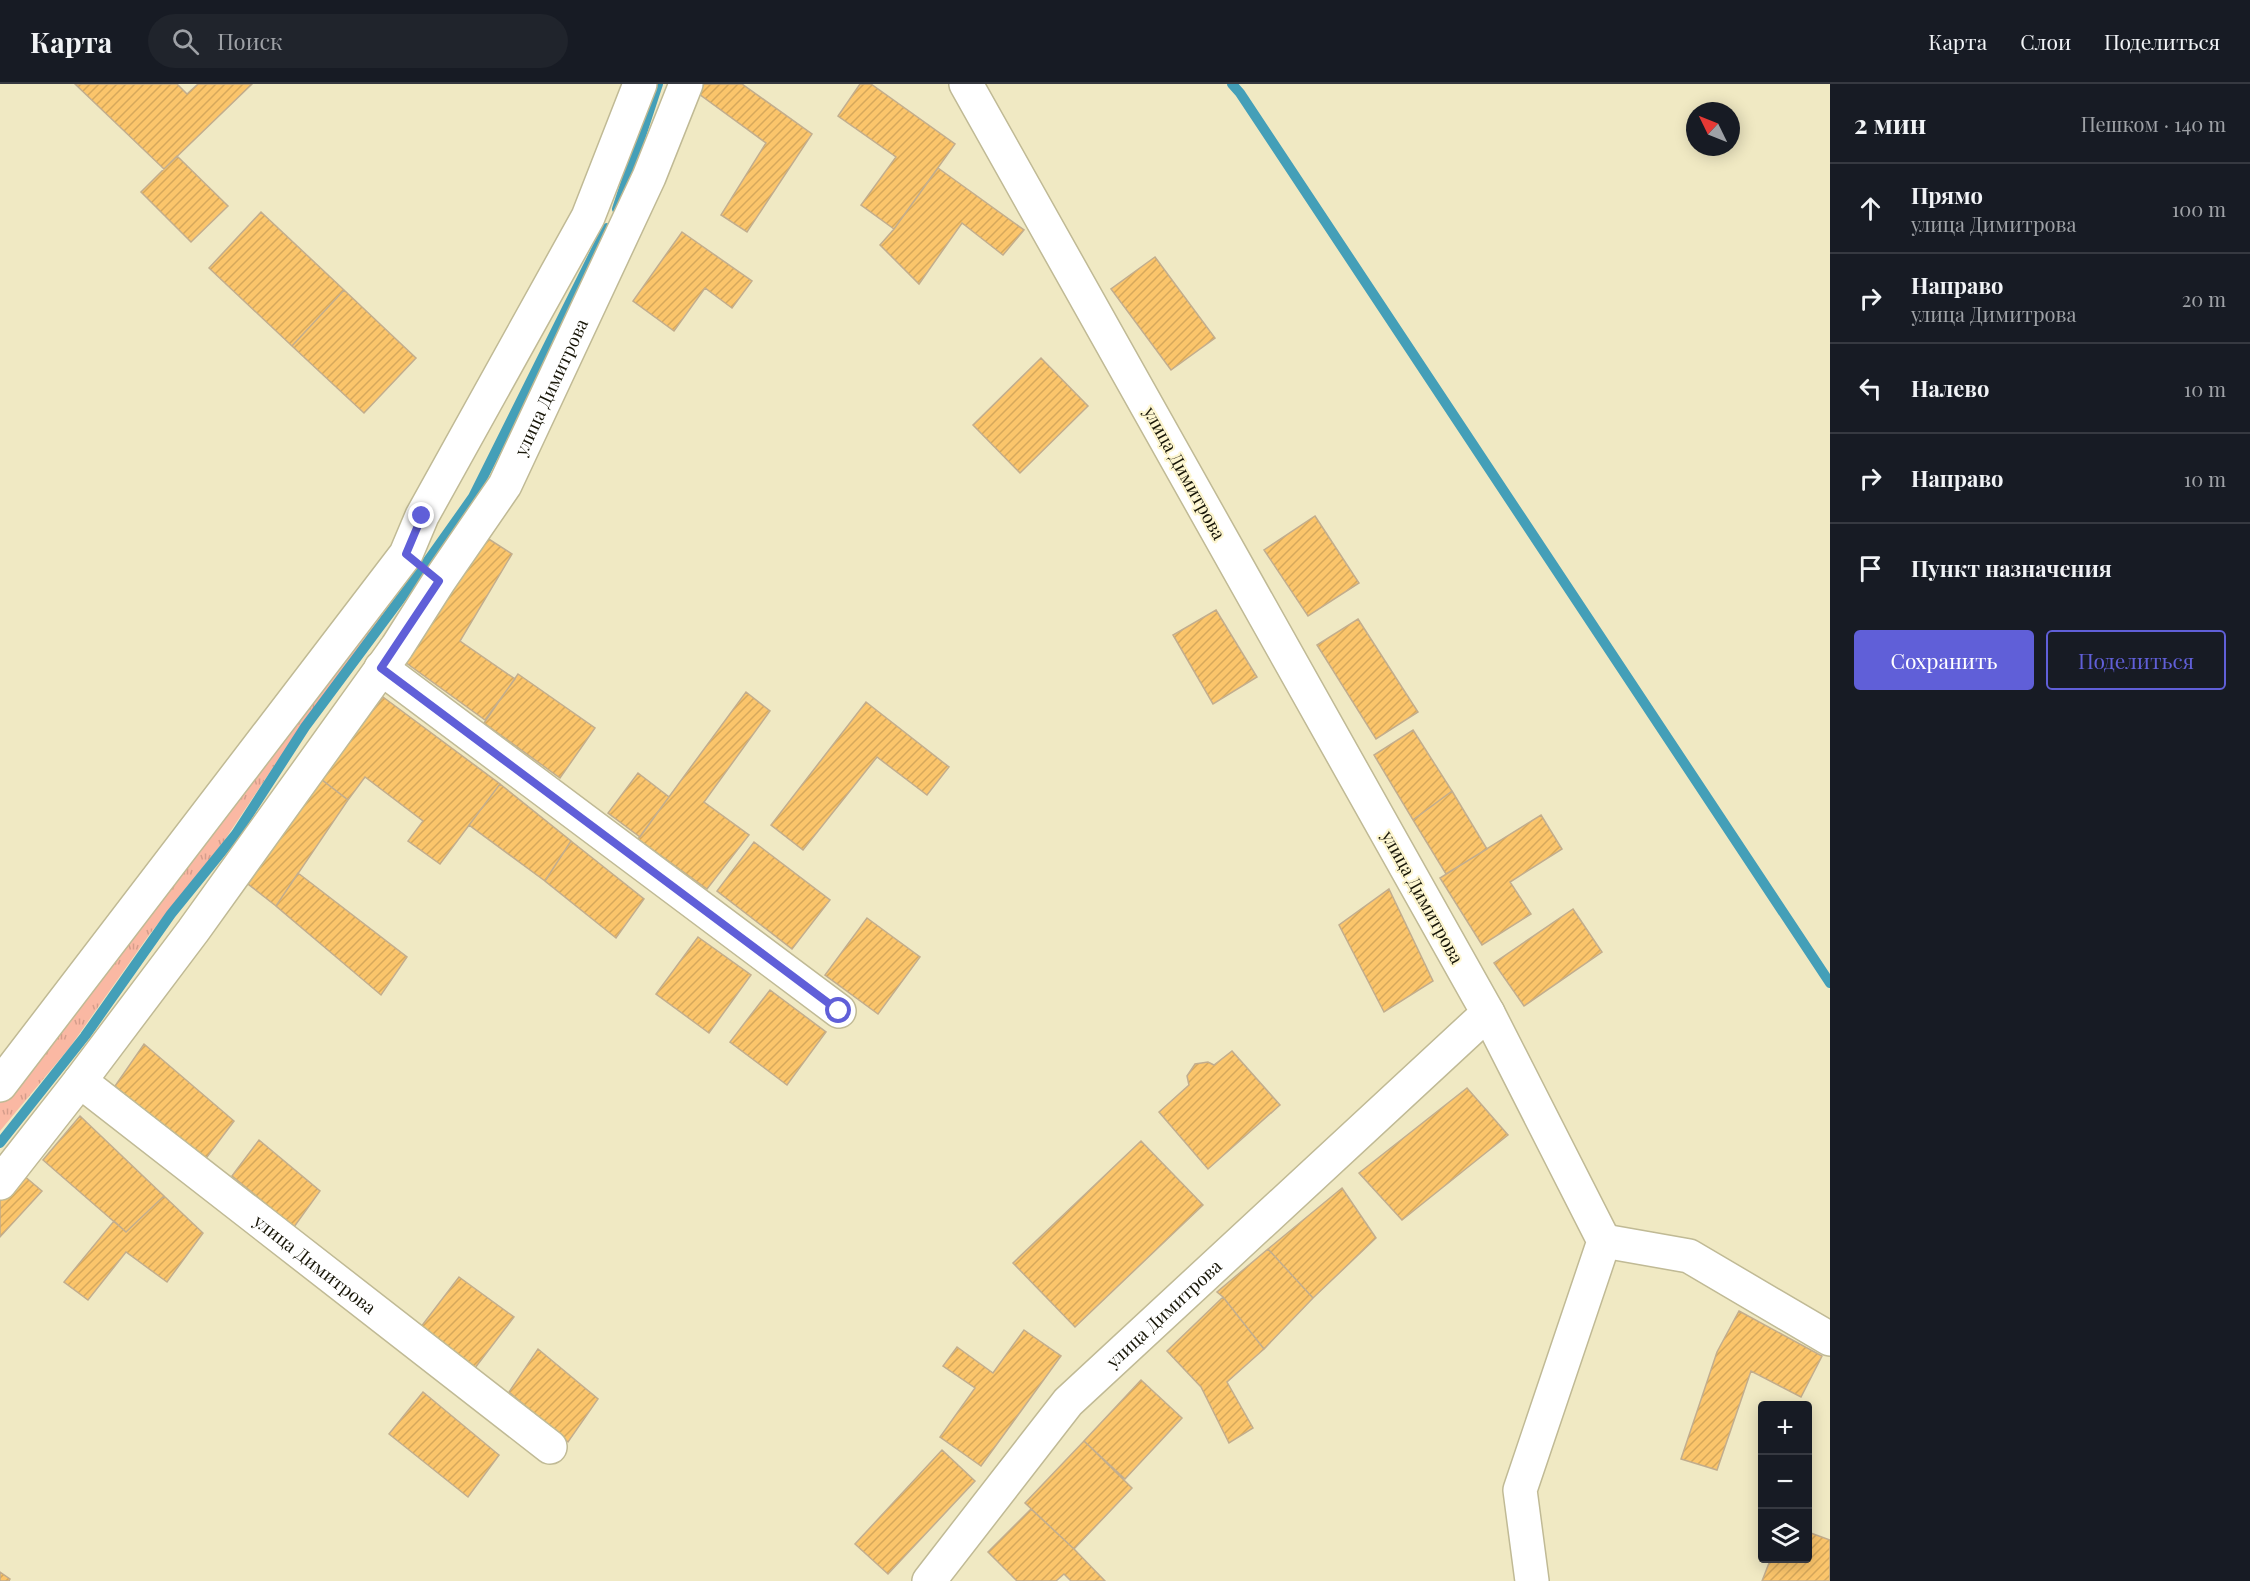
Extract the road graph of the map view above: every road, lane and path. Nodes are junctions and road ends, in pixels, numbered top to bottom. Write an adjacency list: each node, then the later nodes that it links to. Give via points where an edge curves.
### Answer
1 (640, 84): 4 (street, via 588,217 422,516)
2 (686, 84): 5 (street, улица Димитрова, via 649,177 505,485)
3 (966, 84): 8 (street, улица Димитрова)
4 (406, 554): 5 (street); 10 (street)
5 (439, 581): 6 (street, улица Димитрова)
6 (381, 668): 7 (street); 9 (street, улица Димитрова)
7 (839, 1011)
8 (1488, 1013): 12 (street); 15 (street, улица Димитрова, via 1068,1402)
9 (80, 1081): 11 (street, улица Димитрова); 14 (street, улица Димитрова)
10 (0, 1085)
11 (0, 1184)
12 (1604, 1241): 13 (street, via 1689,1256); 16 (street, via 1520,1490)
13 (1830, 1339)
14 (550, 1447)
15 (928, 1581)
16 (1532, 1581)

